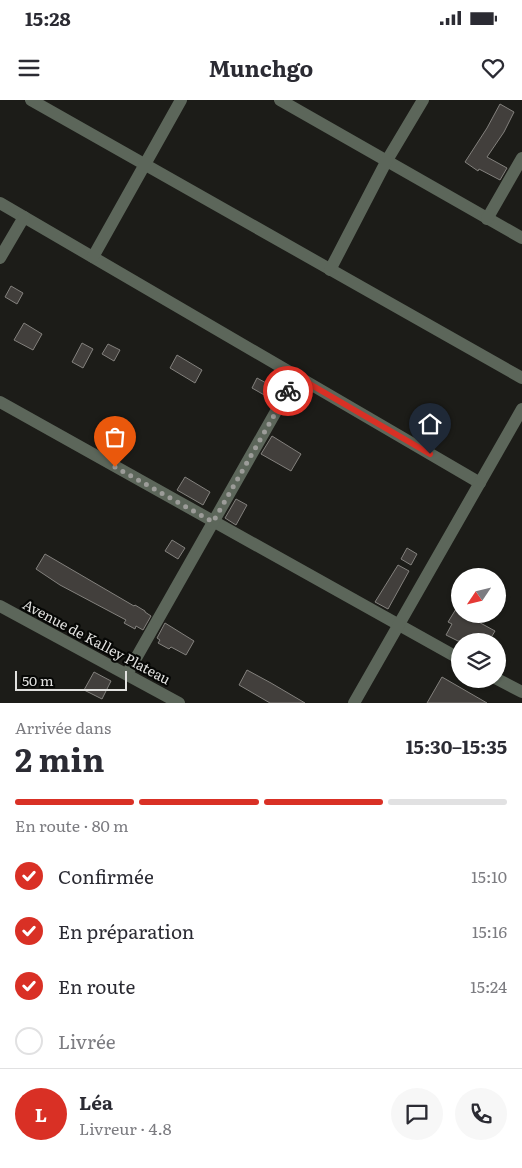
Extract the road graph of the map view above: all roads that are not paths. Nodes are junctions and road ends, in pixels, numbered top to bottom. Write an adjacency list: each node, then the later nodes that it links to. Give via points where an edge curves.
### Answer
1 (30, 100): 8 (street)
2 (181, 100): 8 (street)
3 (280, 100): 5 (street)
4 (423, 100): 7 (street)
5 (296, 104): 7 (street)
6 (522, 158): 11 (street)
7 (386, 162): 11 (street); 15 (street)
8 (145, 165): 13 (street); 15 (street)
9 (0, 203): 10 (street)
10 (24, 217): 13 (street); 14 (street)
11 (487, 218): 12 (street)
12 (522, 238)
13 (93, 257): 16 (street)
14 (0, 258)
15 (330, 270): 17 (street)
16 (296, 376): 20 (street); 21 (street)
17 (522, 378)
18 (0, 402): 21 (street)
19 (522, 409): 20 (street)
20 (480, 483): 23 (street)
21 (213, 522): 23 (street); 25 (street)
22 (0, 606): 25 (street, Avenue de Kalley Plateau)
23 (398, 626): 24 (street); 29 (street)
24 (451, 654)
25 (127, 674): 28 (street, Avenue de Kalley Plateau)
26 (506, 684): 27 (street)
27 (522, 692)
28 (179, 703)
29 (354, 703)

